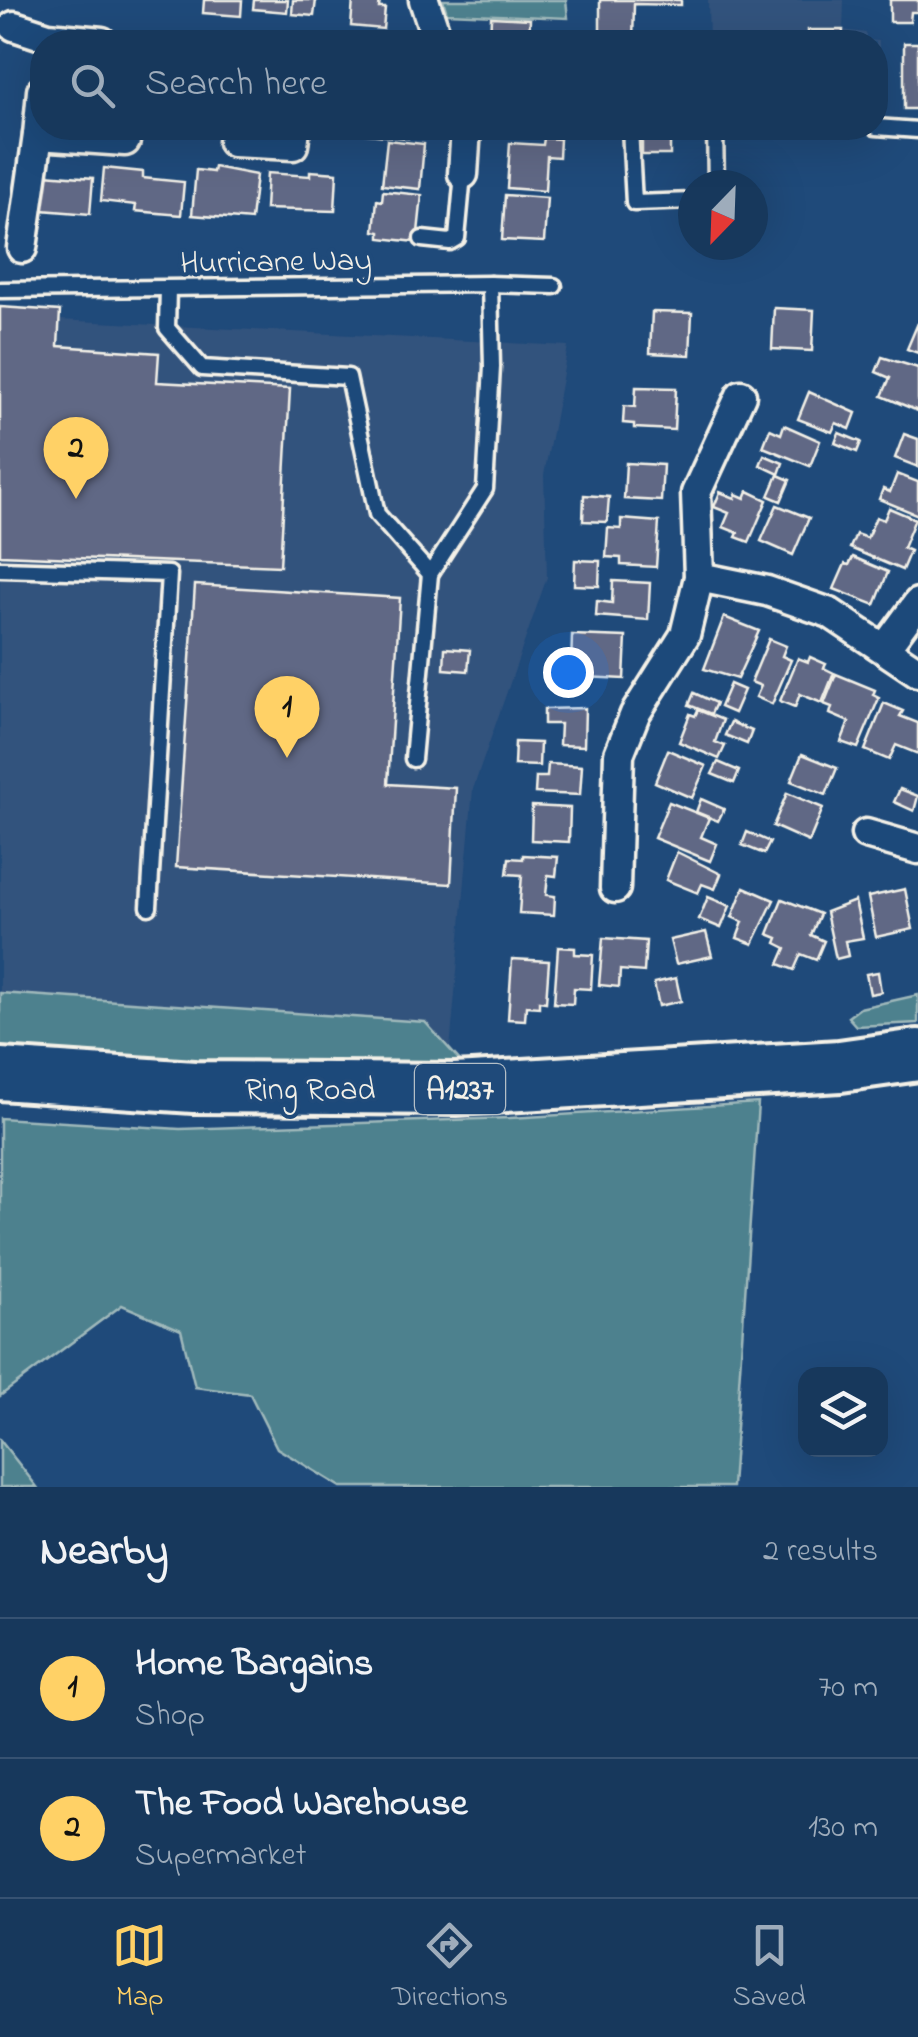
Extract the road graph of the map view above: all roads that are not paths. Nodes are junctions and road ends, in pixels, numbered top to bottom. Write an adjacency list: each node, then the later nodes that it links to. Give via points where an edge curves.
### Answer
1 (424, 0): 3 (street)
2 (14, 26): 4 (street)
3 (434, 30)
4 (30, 33)
5 (888, 128): 6 (lane)
6 (918, 130)
7 (37, 140): 19 (street)
8 (110, 140): 13 (street)
9 (294, 140): 14 (street)
10 (465, 140): 16 (street)
11 (631, 140): 17 (lane, via 634,203)
12 (715, 140): 15 (lane)
13 (125, 141)
14 (232, 142)
15 (716, 170)
16 (463, 174): 18 (lane, via 457,238)
17 (678, 202)
18 (422, 239)
19 (22, 248)
20 (490, 284): 21 (lane, Hurricane Way); 23 (lane, Hurricane Way); 26 (lane, via 484,489)
21 (554, 286)
22 (0, 290): 23 (lane, Hurricane Way)
23 (168, 290): 26 (lane, via 167,328 202,368 348,376 377,514)
24 (741, 396): 27 (street, via 696,493)
25 (0, 568): 35 (lane, via 169,574)
26 (430, 574): 31 (lane)
27 (699, 577): 29 (street, via 766,590 830,613); 34 (street, via 686,636 635,714 619,754)
28 (918, 603): 29 (street)
29 (885, 648): 30 (street)
30 (918, 672)
31 (413, 759)
32 (866, 834): 33 (street)
33 (918, 849)
34 (615, 888)
35 (149, 907)
36 (918, 1055): 37 (highway, Ring Road / A1237, via 840,1066 456,1089 194,1088)
37 (0, 1074)

